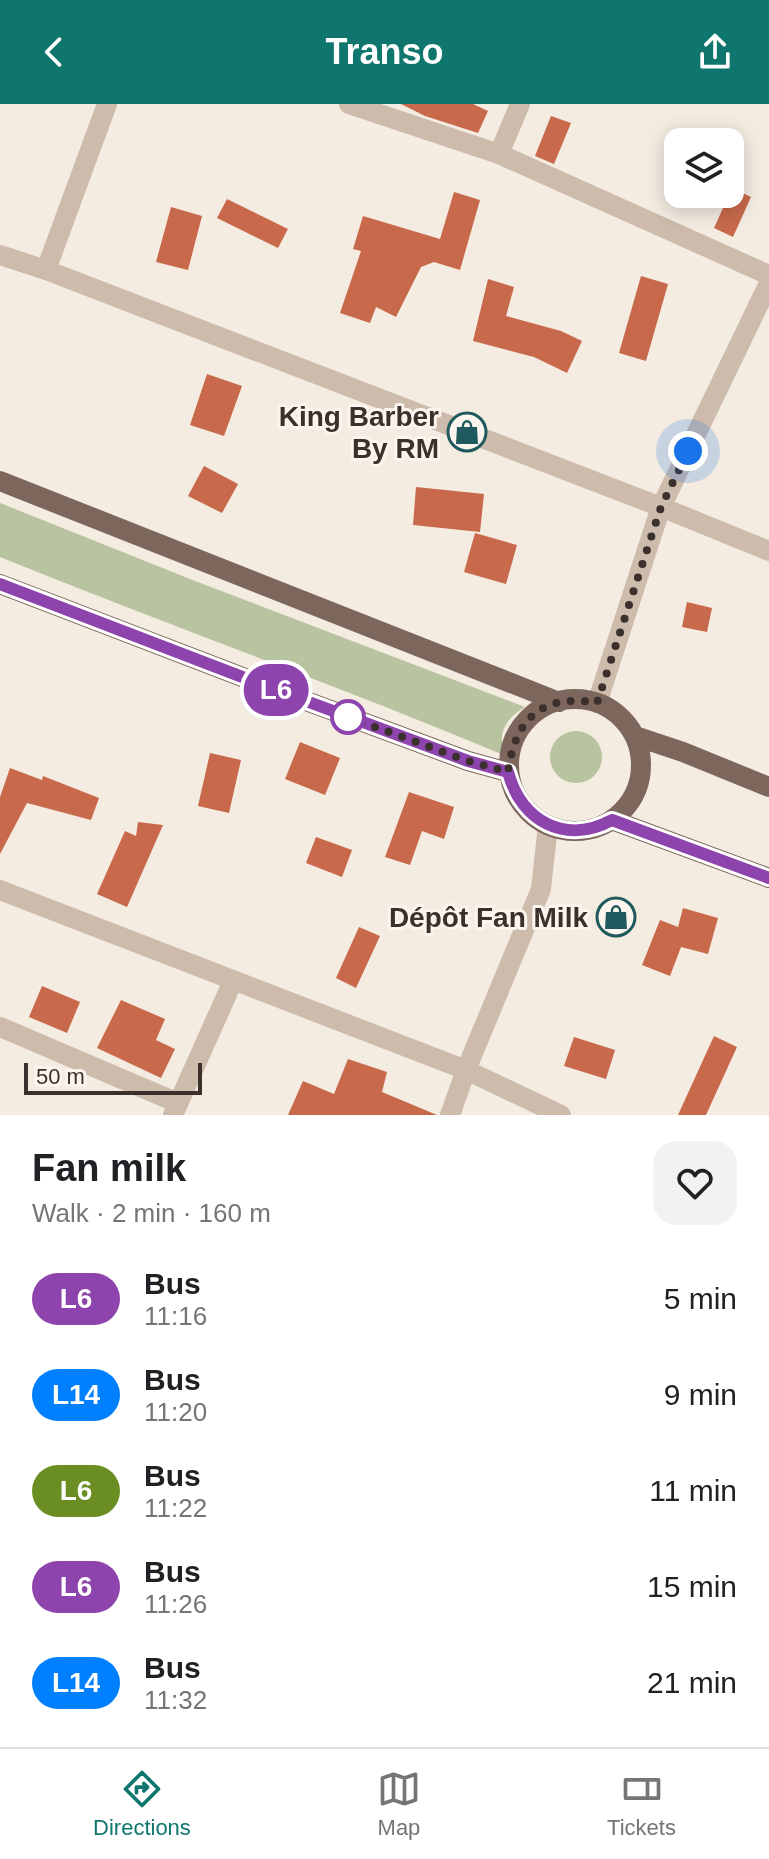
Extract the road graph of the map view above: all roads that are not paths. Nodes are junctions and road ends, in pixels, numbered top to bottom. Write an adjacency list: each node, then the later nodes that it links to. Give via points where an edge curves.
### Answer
1 (107, 104): 6 (street)
2 (349, 104): 4 (street)
3 (520, 104): 4 (street)
4 (499, 154): 7 (street)
5 (0, 255): 6 (street)
6 (46, 270): 10 (street)
7 (769, 275)
8 (769, 283): 10 (street)
9 (0, 481): 13 (main road)
10 (661, 507): 11 (street); 14 (street)
11 (769, 551)
12 (0, 584): 16 (main road)
13 (559, 702): 14 (main road); 16 (main road, via 544,707 521,729)
14 (597, 703): 15 (main road, via 619,716)
15 (635, 736): 17 (main road); 18 (main road, via 641,762 637,788)
16 (508, 772): 19 (main road, via 522,804)
17 (769, 787)
18 (612, 820): 19 (main road, via 587,830); 20 (main road)
19 (548, 825): 24 (street, via 541,889)
20 (769, 878)
21 (0, 890): 22 (street)
22 (233, 981): 24 (street); 25 (street)
23 (0, 1027): 25 (street)
24 (466, 1070): 26 (street); 27 (street)
25 (176, 1109)
26 (450, 1115)
27 (561, 1115)

